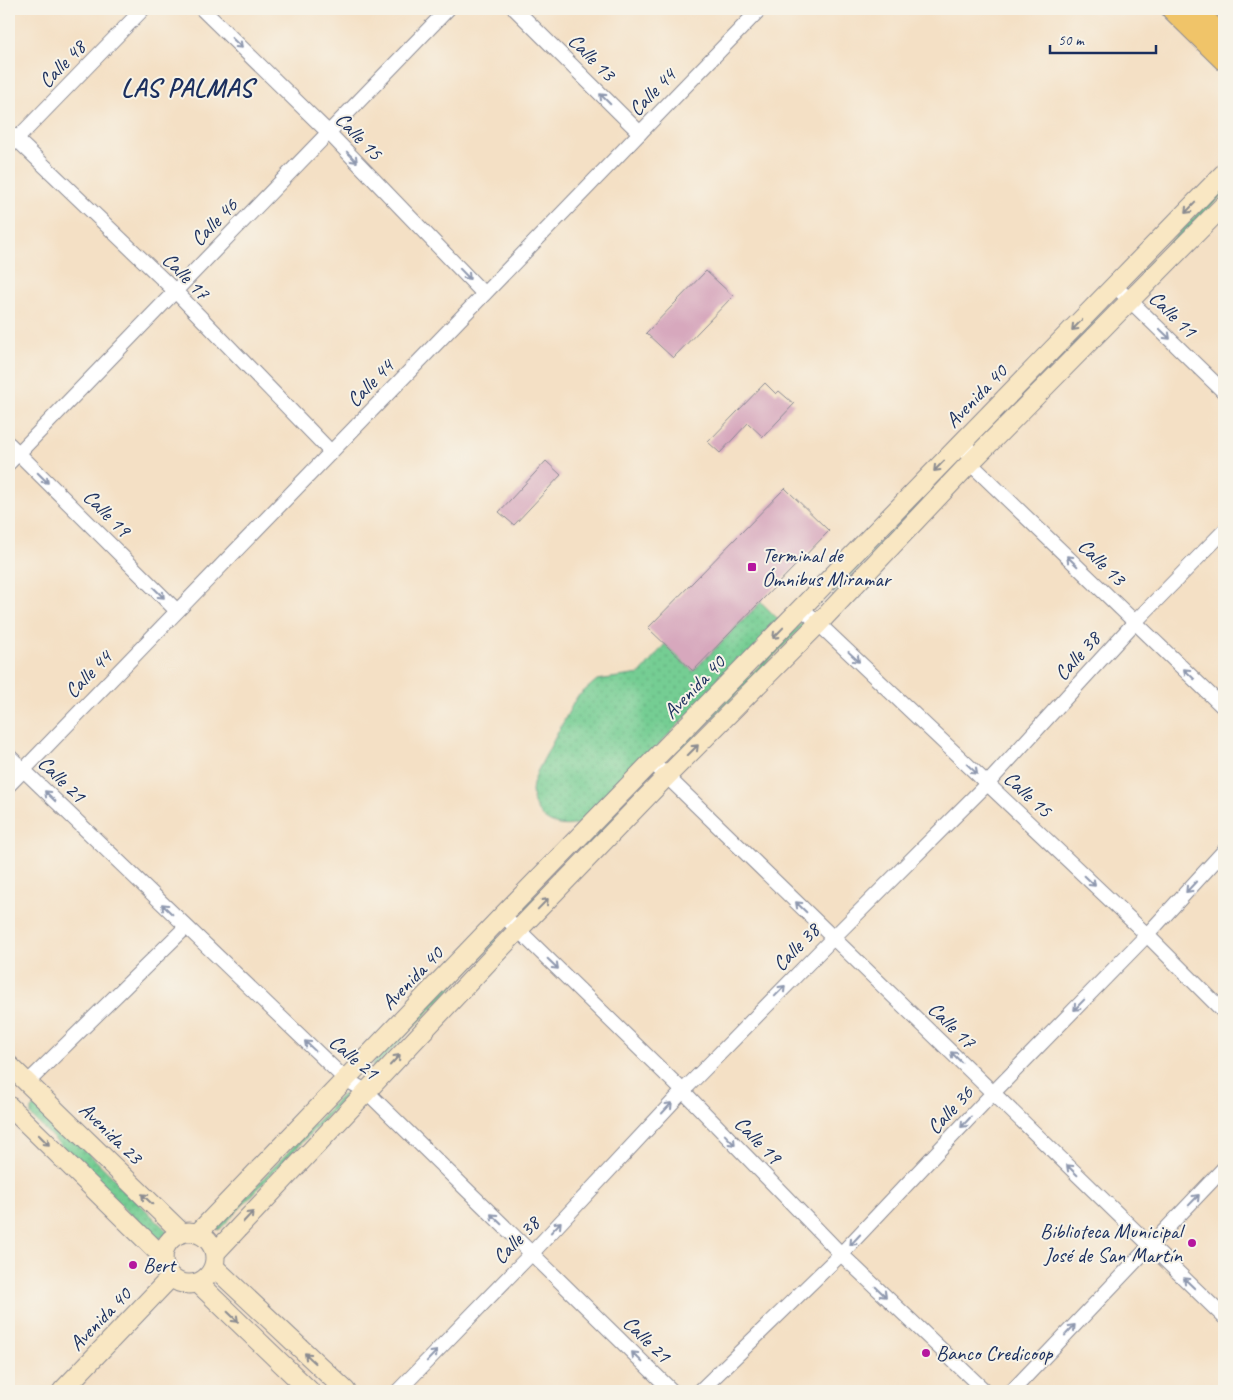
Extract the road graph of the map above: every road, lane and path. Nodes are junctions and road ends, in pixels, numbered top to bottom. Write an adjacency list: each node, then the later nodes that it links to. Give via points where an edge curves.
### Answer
1 (143, 9): 12 (street, Calle 48)
2 (202, 9): 10 (street, Calle 15, one-way to 10)
3 (448, 9): 10 (street, Calle 46)
4 (515, 9): 11 (street, Calle 13, one-way to 4)
5 (760, 9): 11 (street, Calle 44)
6 (1172, 9): 9 (main road)
7 (1194, 9): 8 (main road)
8 (1224, 38)
9 (1224, 60)
10 (328, 132): 16 (street, Calle 46); 17 (street, Calle 15, one-way to 17)
11 (640, 133): 17 (street, Calle 44)
12 (11, 140): 16 (street, Calle 17)
13 (1224, 173): 15 (main road, Avenida 40, one-way to 15)
14 (1224, 205): 18 (main road, Avenida 40)
15 (1115, 286): 18 (street, Calle 11); 20 (main road, Avenida 40, one-way to 20)
16 (175, 291): 21 (street, Calle 17); 22 (street, Calle 46)
17 (484, 294): 21 (street, Calle 44)
18 (1130, 300): 19 (street, Calle 11, one-way to 19); 23 (main road, Avenida 40)
19 (1224, 392)
20 (966, 439): 23 (street); 25 (main road, Avenida 40, one-way to 25)
21 (331, 452): 26 (street, Calle 44)
22 (12, 453): 26 (street, Calle 19, one-way to 26)
23 (970, 463): 27 (street, Calle 13, one-way to 23); 28 (main road, Avenida 40)
24 (1224, 531): 27 (street, Calle 38)
25 (802, 608): 28 (street, Calle 15); 31 (main road, Avenida 40, one-way to 31)
26 (177, 611): 32 (street, Calle 44)
27 (1135, 622): 29 (street, Calle 13, one-way to 27); 34 (street, Calle 38)
28 (818, 624): 33 (main road, Avenida 40, one-way to 28); 34 (street, Calle 15, one-way to 34)
29 (1224, 708)
30 (9, 756): 32 (street, Calle 21)
31 (652, 762): 33 (street, Calle 17); 37 (main road, Avenida 40)
32 (23, 770): 35 (street, Calle 44); 38 (street, Calle 21, one-way to 32)
33 (666, 777): 39 (main road, Avenida 40, one-way to 33); 41 (street, Calle 17, one-way to 33)
34 (988, 783): 40 (street, Calle 15, one-way to 40); 41 (street, Calle 38)
35 (9, 785)
36 (1224, 852): 40 (street, Calle 36, one-way to 40)
37 (503, 915): 39 (street, Calle 19); 44 (main road, Avenida 40)
38 (186, 927): 44 (street, Calle 21, one-way to 38); 45 (street)
39 (518, 930): 46 (main road, Avenida 40, one-way to 39); 47 (street, Calle 19, one-way to 47)
40 (1147, 935): 42 (street, Calle 15); 48 (street, Calle 36, one-way to 48)
41 (833, 938): 47 (street, Calle 38, one-way to 41); 48 (street, Calle 17, one-way to 41)
42 (1224, 1012)
43 (9, 1065): 45 (main road, Avenida 23)
44 (345, 1079): 46 (street, Calle 21); 52 (main road, Avenida 40)
45 (27, 1083): 49 (main road); 52 (main road, Avenida 23, one-way to 45)
46 (366, 1091): 54 (street, Calle 21, one-way to 46); 57 (main road, Avenida 40, one-way to 46)
47 (683, 1091): 54 (street, Calle 38, one-way to 47); 55 (street, Calle 19, one-way to 55)
48 (993, 1093): 53 (street, Calle 17, one-way to 48); 55 (street, Calle 36, one-way to 55)
49 (9, 1102)
50 (9, 1106): 56 (main road, one-way to 56)
51 (1224, 1168): 53 (street, one-way to 51)
52 (190, 1233): 56 (main road, Avenida 40, via 175,1236 168,1242); 57 (main road, via 209,1241)
53 (1150, 1245): 60 (street, Calle 17, one-way to 53); 68 (street, one-way to 53)
54 (531, 1254): 64 (street, Calle 38, one-way to 54); 65 (street, Calle 21, one-way to 54)
55 (841, 1254): 66 (street, Calle 36); 67 (street, Calle 19, one-way to 67)
56 (162, 1257): 58 (main road)
57 (215, 1260): 59 (main road, Avenida 40, via 205,1280); 63 (main road, one-way to 57)
58 (171, 1277): 59 (main road, via 184,1284); 61 (main road, Avenida 40)
59 (198, 1283): 62 (main road, one-way to 62)
60 (1224, 1317)
61 (62, 1391)
62 (310, 1391)
63 (346, 1391)
64 (398, 1391)
65 (672, 1391)
66 (700, 1391)
67 (985, 1391)
68 (1012, 1391)

